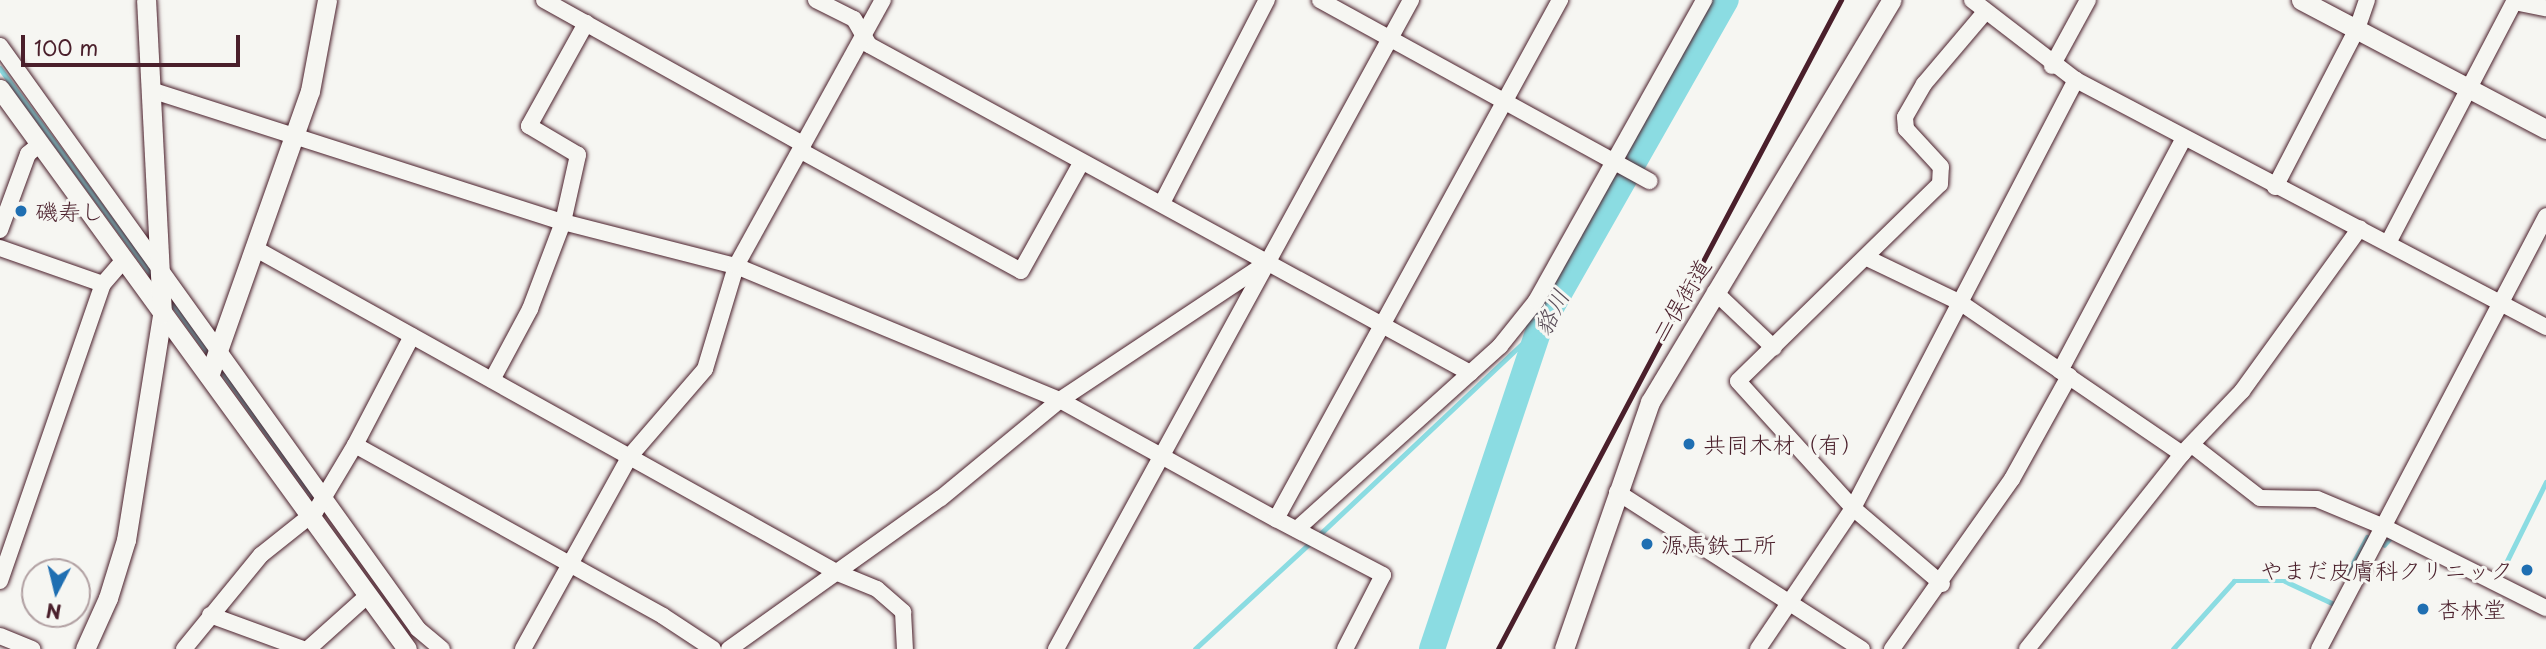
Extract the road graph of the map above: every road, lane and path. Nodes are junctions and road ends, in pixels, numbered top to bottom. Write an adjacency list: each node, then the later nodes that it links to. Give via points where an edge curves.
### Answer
1 (146, 0): 27 (street)
2 (327, 0): 30 (street, via 310,91)
3 (544, 0): 18 (street)
4 (816, 0): 20 (street, via 854,19)
5 (883, 0): 20 (street)
6 (1267, 0): 38 (street)
7 (1320, 0): 21 (street)
8 (1411, 0): 21 (street)
9 (1560, 0): 28 (street)
10 (1704, 0): 35 (street)
11 (1892, 0): 53 (street, 二俣街道)
12 (1972, 0): 17 (street)
13 (2088, 0): 23 (street)
14 (2301, 0): 19 (street)
15 (2367, 0): 19 (street)
16 (2546, 8): 26 (street, via 2514,2)
17 (1985, 12): 23 (street); 47 (street, via 1924,84 1905,117 1906,130 1941,167 1940,184)
18 (586, 23): 33 (street); 40 (street, via 529,126 579,155)
19 (2357, 29): 26 (street); 37 (street)
20 (864, 33): 33 (street); 34 (street, via 869,45)
21 (1390, 37): 28 (street); 49 (street)
22 (0, 46): 51 (street)
23 (2052, 65): 24 (street)
24 (2076, 80): 31 (street); 54 (street)
25 (0, 89): 32 (street)
26 (2470, 89): 29 (street); 44 (street)
27 (151, 90): 30 (street); 51 (street)
28 (1506, 103): 35 (street); 57 (street)
29 (2546, 129)
30 (291, 138): 40 (street); 46 (street)
31 (2184, 138): 37 (street); 63 (street)
32 (40, 144): 42 (street, via 28,154); 48 (street)
33 (803, 144): 34 (street, via 803,152 1021,271); 50 (street)
34 (1082, 163): 38 (street)
35 (1616, 163): 36 (street); 62 (street, via 1536,301 1500,346)
36 (1649, 181)
37 (2276, 187): 41 (street)
38 (1162, 203): 49 (street)
39 (2546, 216): 43 (street)
40 (563, 222): 50 (street); 64 (street, via 530,309)
41 (2360, 228): 44 (street); 67 (street, via 2242,391)
42 (0, 230)
43 (2542, 233): 55 (street)
44 (2388, 243): 55 (street)
45 (0, 248): 52 (street)
46 (256, 249): 59 (street); 61 (street)
47 (1867, 258): 54 (street); 60 (street)
48 (123, 261): 52 (street); 56 (street)
49 (1269, 261): 57 (street); 65 (street); 69 (street)
50 (736, 265): 65 (street); 68 (street, via 705,369)
51 (159, 274): 56 (street); 61 (street)
52 (103, 284): 76 (street)
53 (1715, 292): 60 (street); 70 (street, 二俣街道, via 1650,402)
54 (1961, 303): 63 (street); 72 (street)
55 (2501, 304): 58 (street); 74 (street)
56 (162, 308): 61 (street); 88 (street, via 126,540 108,598)
57 (1382, 323): 62 (street); 73 (street)
58 (2546, 327)
59 (412, 336): 64 (street); 66 (street)
60 (1774, 348): 72 (street, via 1738,381)
61 (213, 365): 71 (street)
62 (1470, 373): 75 (street)
63 (2065, 373): 67 (street); 80 (street, via 2012,480)
64 (492, 380): 68 (street)
65 (1060, 400): 69 (street); 78 (street, via 941,498)
66 (355, 445): 71 (street); 77 (street)
67 (2187, 450): 74 (street, via 2260,498 2317,499); 102 (street)
68 (630, 456): 77 (street); 78 (street)
69 (1164, 456): 73 (street); 96 (street)
70 (1617, 492): 82 (street); 98 (street, 二俣街道)
71 (319, 507): 81 (street); 84 (street, via 261,555); 92 (street, via 418,628)
72 (1853, 508): 80 (street); 82 (street)
73 (1276, 519): 75 (street)
74 (2384, 527): 83 (street); 103 (street)
75 (1302, 531): 97 (street, via 1383,575)
76 (6, 543): 79 (street)
77 (570, 565): 93 (street); 94 (street, via 682,627)
78 (838, 573): 86 (street); 95 (street, via 893,600 902,612)
79 (0, 581)
80 (1942, 584): 101 (street)
81 (366, 597): 90 (street); 91 (street)
82 (1790, 604): 99 (street); 100 (street)
83 (2546, 608)
84 (210, 615): 89 (street); 90 (street)
85 (0, 636): 87 (street)
86 (735, 648)
87 (33, 649)
88 (85, 649)
89 (184, 649)
90 (305, 649)
91 (407, 649)
92 (442, 649)
93 (523, 649)
94 (712, 649)
95 (905, 649)
96 (1056, 649)
97 (1345, 649)
98 (1564, 649)
99 (1758, 649)
100 (1862, 649)
101 (1892, 649)
102 (2027, 649)
103 (2319, 649)

